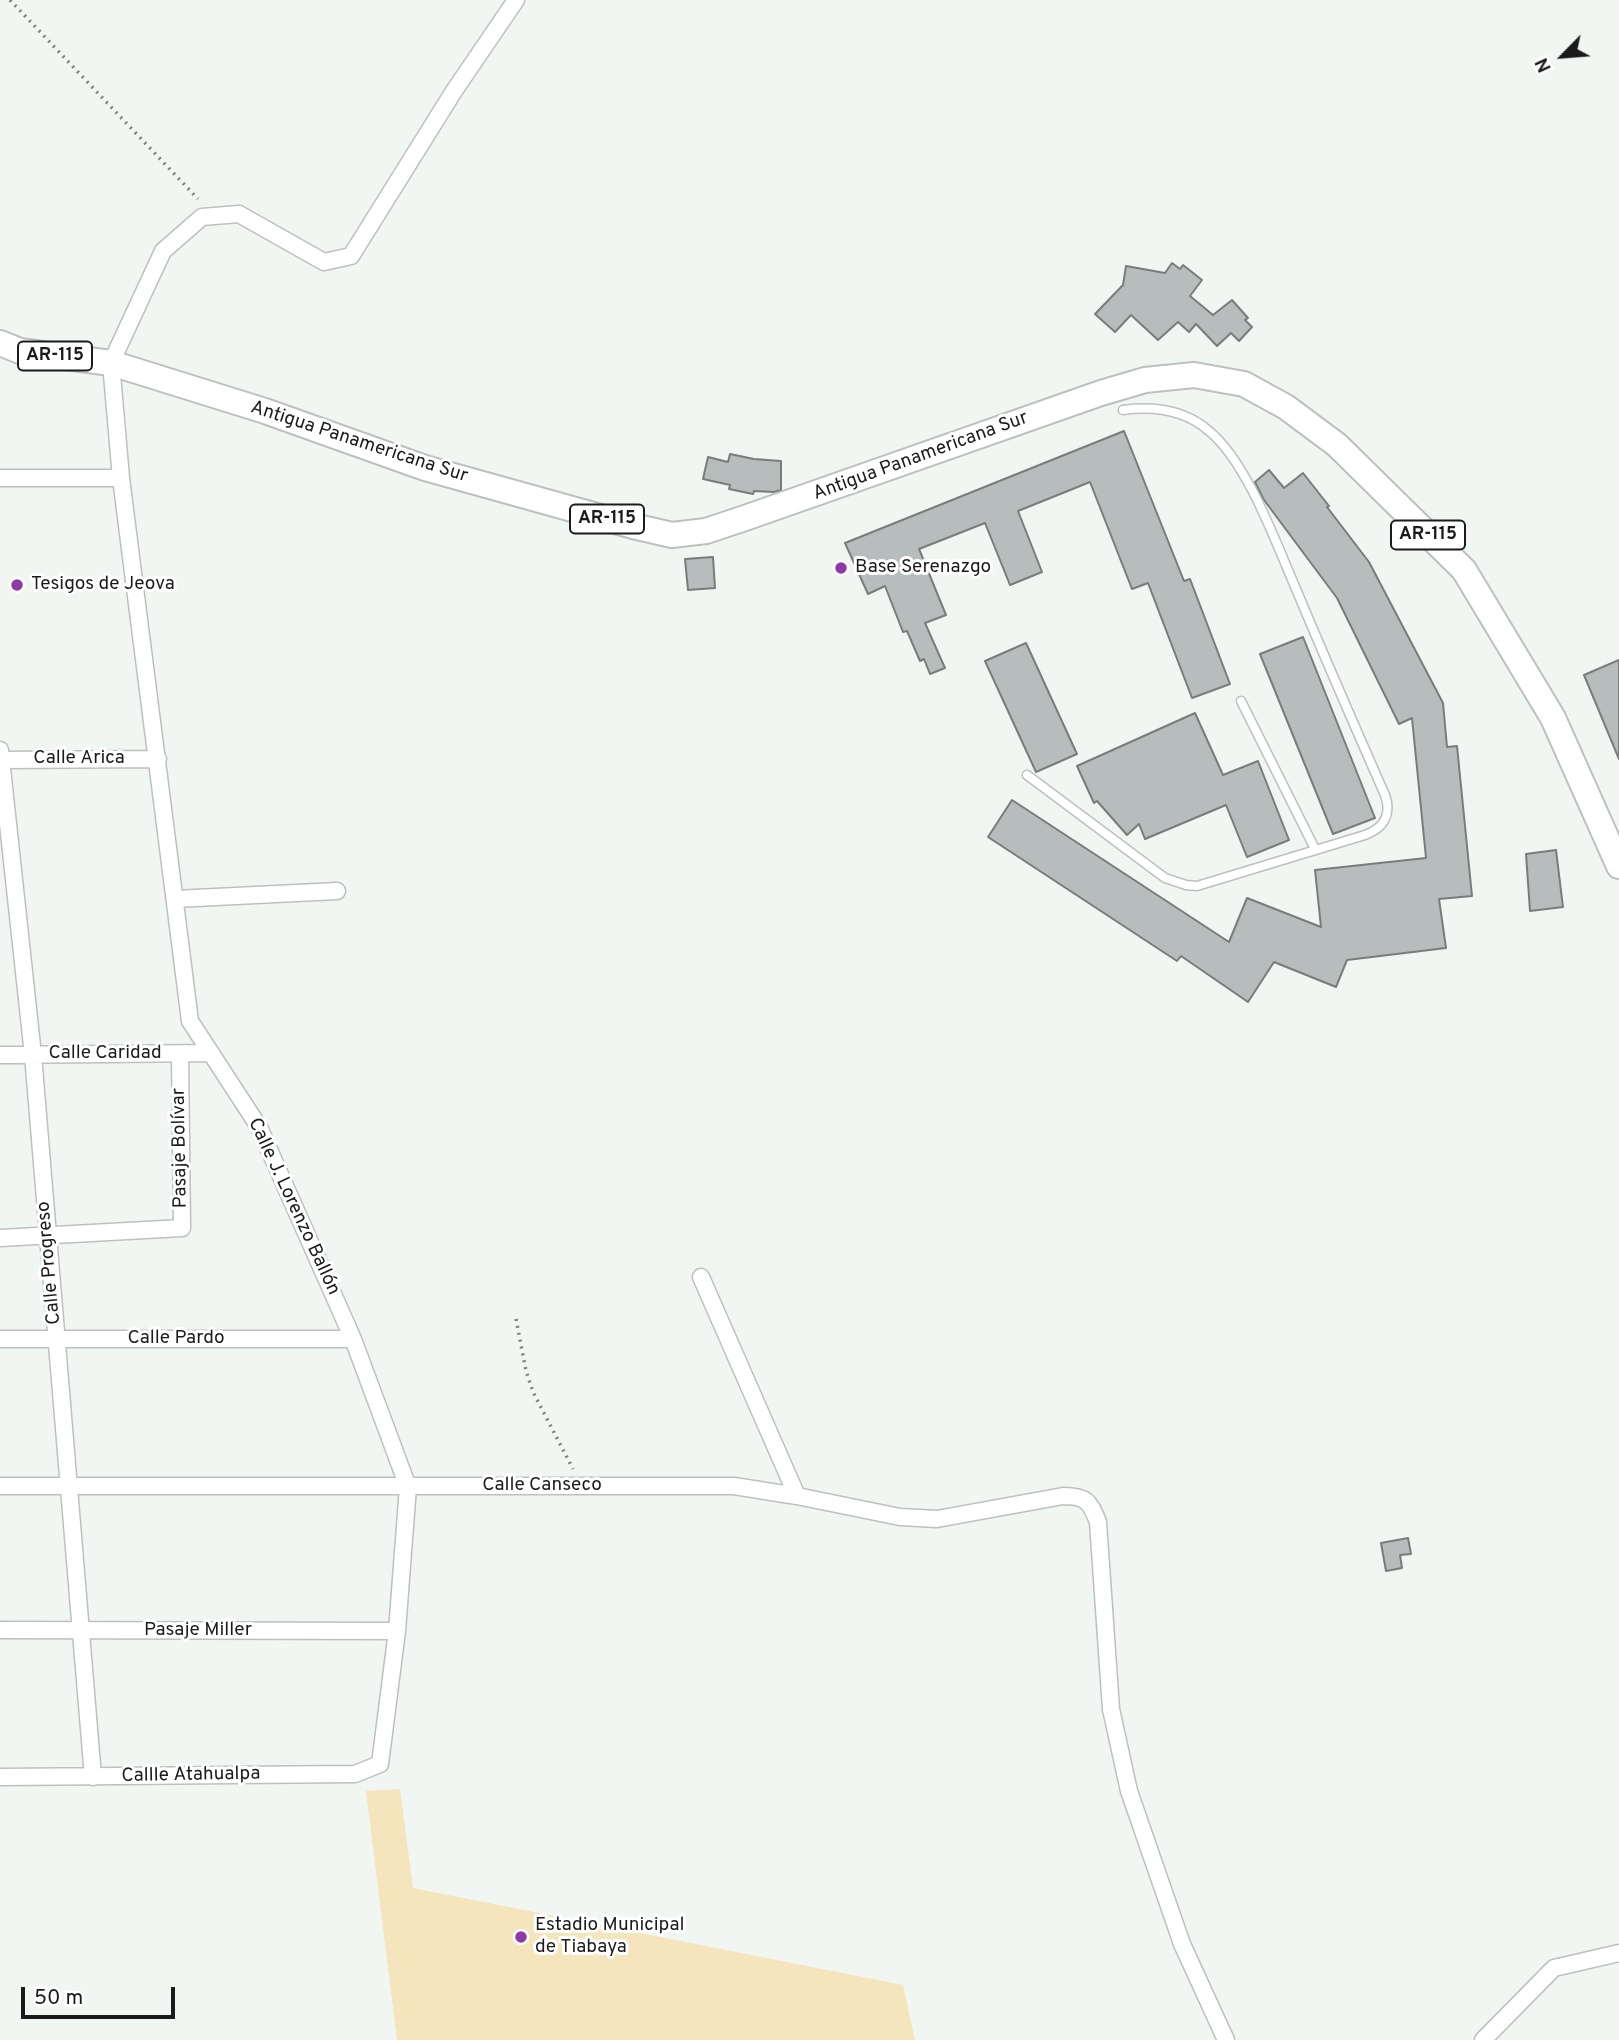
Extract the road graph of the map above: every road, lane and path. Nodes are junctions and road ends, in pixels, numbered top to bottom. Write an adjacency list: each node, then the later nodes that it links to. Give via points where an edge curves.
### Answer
1 (9, 0): 3 (path)
2 (516, 0): 3 (street, via 351,256 324,262 239,214)
3 (214, 216): 5 (street, via 202,217 163,251)
4 (0, 343): 5 (main road, Antigua Panamericana Sur / AR-115, via 20,351)
5 (111, 363): 8 (street, Calle J. Lorenzo Ballón); 15 (main road, Antigua Panamericana Sur / AR-115, via 425,468 672,535 706,531 1145,380 1194,375 1244,384 1286,407 1336,445 1464,570 1553,718)
6 (1123, 410): 14 (lane, via 1159,409 1207,429 1231,455 1262,510 1387,803 1385,819 1373,832)
7 (0, 478): 8 (street)
8 (121, 478): 11 (street, Calle J. Lorenzo Ballón)
9 (1241, 701): 14 (lane)
10 (0, 750): 12 (street, Calle Progreso)
11 (158, 759): 12 (street, Calle Arica); 17 (street, Calle J. Lorenzo Ballón)
12 (0, 760): 21 (street, Calle Progreso)
13 (1027, 775): 14 (lane, via 1175,883 1197,886)
14 (1315, 849)
15 (1619, 866)
16 (337, 891): 17 (street)
17 (175, 899): 18 (street, Calle J. Lorenzo Ballón, via 190,1021)
18 (211, 1053): 19 (street, Calle Caridad); 28 (street, Calle J. Lorenzo Ballón, via 259,1127)
19 (180, 1054): 21 (street, Calle Caridad); 22 (street, Pasaje Bolívar, via 182,1228)
20 (0, 1055): 21 (street, Calle Caridad)
21 (33, 1055): 22 (street, Calle Progreso)
22 (48, 1236): 23 (street, Pasaje Bolívar); 27 (street, Calle Progreso)
23 (0, 1238)
24 (701, 1277): 33 (street)
25 (516, 1319): 31 (path, via 533,1392)
26 (0, 1339): 27 (street, Calle Pardo)
27 (56, 1339): 28 (street, Calle Pardo); 30 (street, Calle Progreso)
28 (353, 1339): 32 (street, Calle J. Lorenzo Ballón)
29 (0, 1486): 30 (street, Calle Canseco)
30 (68, 1486): 32 (street, Calle Canseco); 35 (street, Calle Progreso)
31 (584, 1486): 32 (street, Calle Canseco); 33 (street, Calle Canseco, via 734,1486)
32 (408, 1487): 36 (street, Calle J. Lorenzo Ballón)
33 (797, 1496): 41 (street, Calle Canseco, via 900,1517 937,1518 1063,1496 1079,1496 1092,1504 1098,1522 1111,1709 1129,1791 1182,1944)
34 (0, 1630): 35 (street, Pasaje Miller)
35 (80, 1630): 36 (street, Pasaje Miller); 39 (street, Calle Progreso)
36 (397, 1631): 37 (street, Calle J. Lorenzo Ballón)
37 (380, 1764): 39 (street, Callle Atahualpa, via 355,1773)
38 (0, 1777): 39 (street, Callle Atahualpa)
39 (93, 1777)
40 (1619, 1953): 42 (street, via 1555,1968)
41 (1226, 2040)
42 (1483, 2040)

